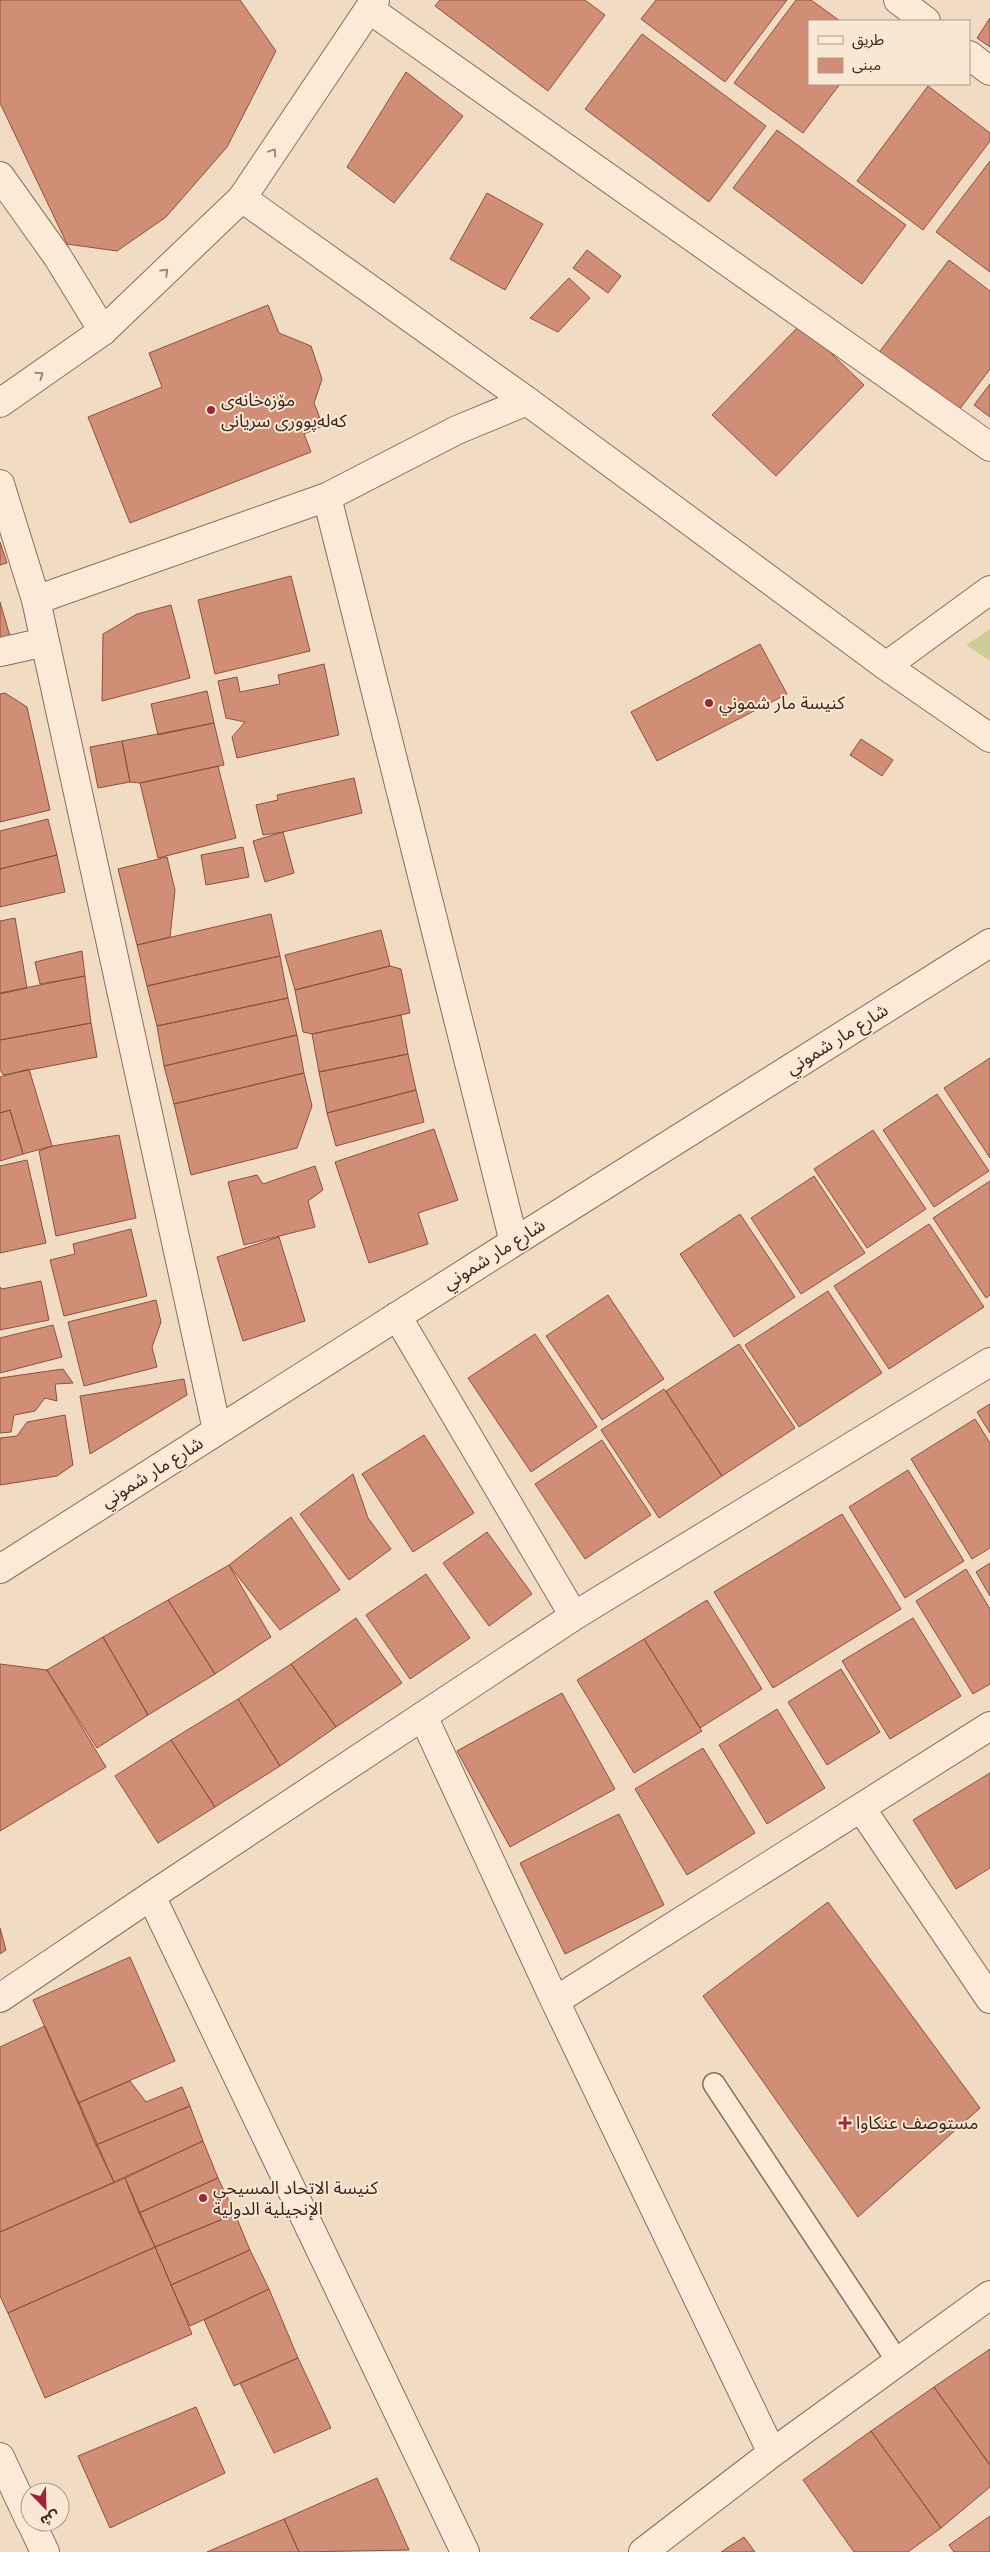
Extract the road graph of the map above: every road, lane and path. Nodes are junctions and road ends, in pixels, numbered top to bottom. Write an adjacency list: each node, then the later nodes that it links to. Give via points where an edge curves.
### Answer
1 (898, 0): 3 (street)
2 (364, 7): 7 (street, one-way to 2); 11 (street)
3 (925, 20)
4 (970, 56): 5 (street)
5 (990, 72)
6 (0, 176): 8 (street, via 57,256)
7 (242, 198): 8 (street, one-way to 7); 9 (street)
8 (103, 331): 10 (street, one-way to 8)
9 (527, 401): 13 (street, via 457,430); 18 (street)
10 (0, 403)
11 (990, 447)
12 (0, 484): 15 (street)
13 (327, 497): 15 (street); 21 (street)
14 (990, 590): 18 (street)
15 (36, 600): 16 (street)
16 (45, 642): 17 (street); 24 (street)
17 (0, 652)
18 (886, 666): 19 (street)
19 (990, 738)
20 (990, 943): 21 (street, شارع مار شموني)
21 (514, 1242): 22 (street, شارع مار شموني)
22 (397, 1316): 24 (street, شارع مار شموني); 26 (street)
23 (990, 1362): 26 (street)
24 (217, 1430): 25 (street, شارع مار شموني)
25 (0, 1569)
26 (574, 1616): 27 (street)
27 (423, 1716): 30 (street); 33 (street)
28 (990, 1726): 29 (street)
29 (861, 1808): 32 (street); 33 (street)
30 (151, 1896): 31 (street); 42 (street)
31 (0, 1998)
32 (990, 1999)
33 (556, 2001): 37 (street)
34 (714, 2084): 36 (lane)
35 (990, 2295): 36 (street)
36 (898, 2362): 37 (street)
37 (772, 2453): 43 (street)
38 (0, 2457): 39 (street)
39 (20, 2500)
40 (35, 2532): 41 (street)
41 (45, 2552)
42 (465, 2552)
43 (643, 2552)

